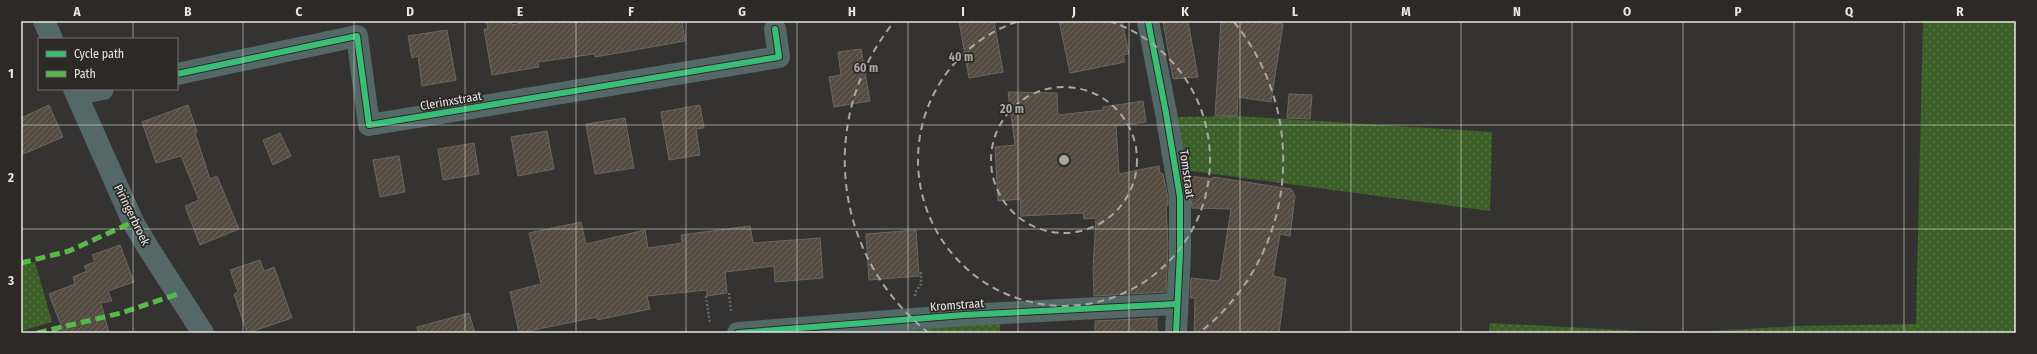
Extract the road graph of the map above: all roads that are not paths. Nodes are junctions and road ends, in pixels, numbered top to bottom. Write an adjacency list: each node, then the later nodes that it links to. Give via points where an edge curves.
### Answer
1 (44, 21): 4 (street)
2 (1148, 21): 8 (street, Tomstraat, via 1180,197)
3 (775, 29): 5 (street, Clerinxstraat, via 779,57 369,126 357,36)
4 (52, 38)
5 (178, 74)
6 (94, 90): 7 (street)
7 (76, 92): 10 (street, Piringerbroek, via 133,222)
8 (1177, 304): 9 (street, Kromstraat); 11 (street, Tomstraat)
9 (735, 324)
10 (203, 333)
11 (1176, 333)

